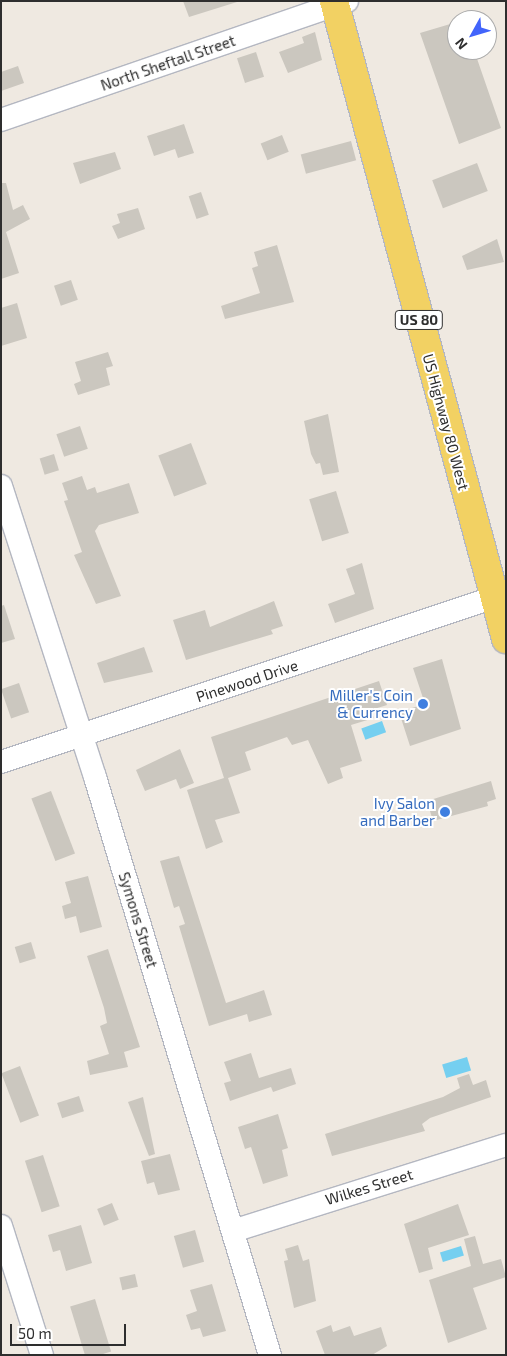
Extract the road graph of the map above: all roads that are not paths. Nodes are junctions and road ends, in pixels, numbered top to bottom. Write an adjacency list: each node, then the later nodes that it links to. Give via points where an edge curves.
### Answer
1 (339, 3): 2 (street, North Sheftall Street); 4 (main road, US Highway 80 West / US 80)
2 (1, 120)
3 (1, 486): 6 (street, Symons Street)
4 (492, 598): 5 (main road, US Highway 80 West / US 80); 6 (street, Pinewood Drive)
5 (506, 639)
6 (81, 735): 7 (street, Pinewood Drive); 10 (street, Symons Street)
7 (1, 762)
8 (506, 1145): 10 (street, Wilkes Street)
9 (1, 1226): 11 (street)
10 (233, 1231): 12 (street, Symons Street)
11 (42, 1355)
12 (270, 1355)

